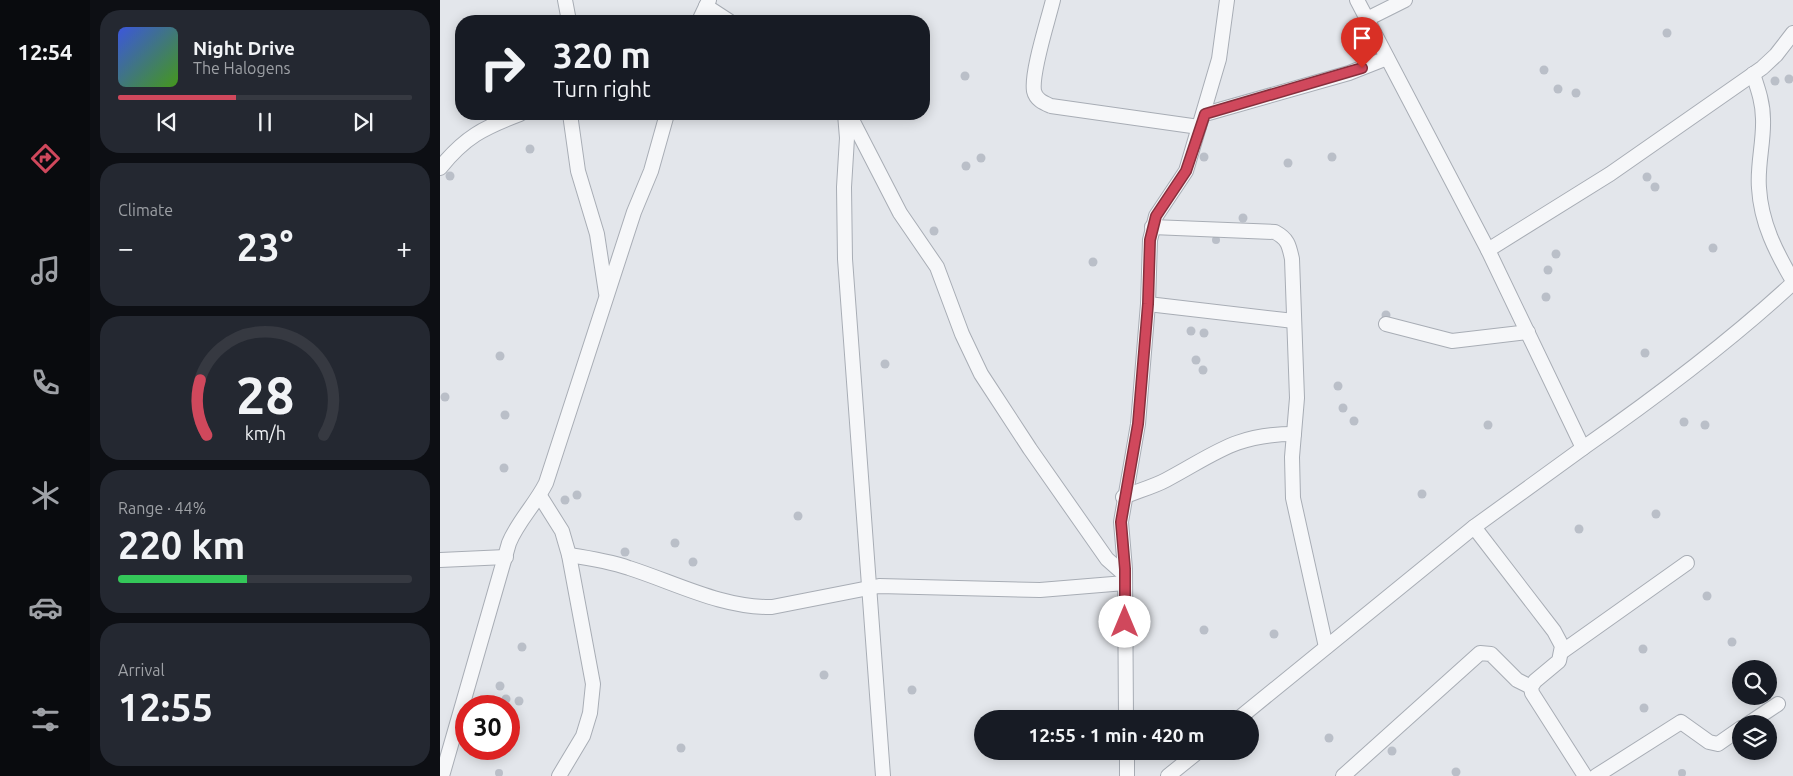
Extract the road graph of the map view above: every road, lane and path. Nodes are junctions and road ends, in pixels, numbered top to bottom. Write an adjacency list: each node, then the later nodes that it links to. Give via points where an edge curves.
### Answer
1 (564, 0): 7 (street)
2 (1053, 0): 20 (street, via 1035,75 1034,91 1038,98 1051,106)
3 (1227, 0): 14 (street, via 1219,58)
4 (1357, 0): 10 (street)
5 (1405, 0): 10 (street)
6 (707, 3): 8 (street); 9 (street)
7 (568, 15)
8 (702, 15)
9 (722, 15)
10 (1368, 19): 12 (street)
11 (1793, 33): 13 (street, via 1776,55)
12 (1387, 58): 14 (street, via 1348,73); 23 (street)
13 (1753, 74): 23 (street, via 1610,174); 24 (street, via 1761,96 1763,117 1759,188 1763,214 1773,246)
14 (1205, 114): 20 (street)
15 (505, 120): 21 (street, via 478,131 460,145)
16 (571, 120): 25 (street, via 578,170 597,234)
17 (665, 120): 25 (street, via 652,171 634,212)
18 (846, 120): 40 (street, via 845,259)
19 (852, 120): 39 (street, via 900,213 936,267 981,374 1107,559)
20 (1199, 127): 22 (street, via 1186,171 1163,204)
21 (440, 168)
22 (1152, 228): 26 (street); 27 (street, via 1275,232 1285,237 1292,259)
23 (1488, 250): 29 (street)
24 (1793, 282): 31 (street, via 1748,325 1666,390)
25 (606, 296): 32 (street)
26 (1148, 304): 27 (street); 33 (street, via 1138,424)
27 (1294, 321): 30 (street, via 1297,398)
28 (1386, 324): 29 (street, via 1452,341)
29 (1528, 332): 31 (street)
30 (1294, 434): 33 (street, via 1267,434 1240,440 1164,481); 41 (street, via 1293,498)
31 (1583, 448): 34 (street)
32 (540, 496): 35 (street, via 562,531); 36 (street, via 514,531)
33 (1123, 497): 39 (street, via 1121,522)
34 (1474, 527): 41 (street); 42 (street, via 1554,631)
35 (569, 555): 40 (street, via 630,568 718,600 754,608); 53 (street, via 594,684 583,736)
36 (506, 557): 37 (street); 49 (street)
37 (440, 560)
38 (1688, 562): 42 (street)
39 (1125, 579): 40 (street, via 1040,590); 45 (street)
40 (870, 587): 54 (street)
41 (1326, 648): 46 (street)
42 (1563, 651): 43 (street, via 1560,661)
43 (1531, 687): 57 (street, via 1516,680 1491,654 1480,653); 58 (street, via 1535,700)
44 (1778, 704): 47 (street)
45 (1126, 710)
46 (1249, 710)
47 (1762, 715)
48 (1732, 734): 59 (street, via 1718,744 1709,742 1681,722)
49 (445, 747): 52 (street)
50 (1127, 760): 55 (street)
51 (1188, 760): 56 (street)
52 (442, 776)
53 (559, 776)
54 (883, 776)
55 (1127, 776)
56 (1168, 776)
57 (1343, 776)
58 (1585, 776)
59 (1596, 776)

